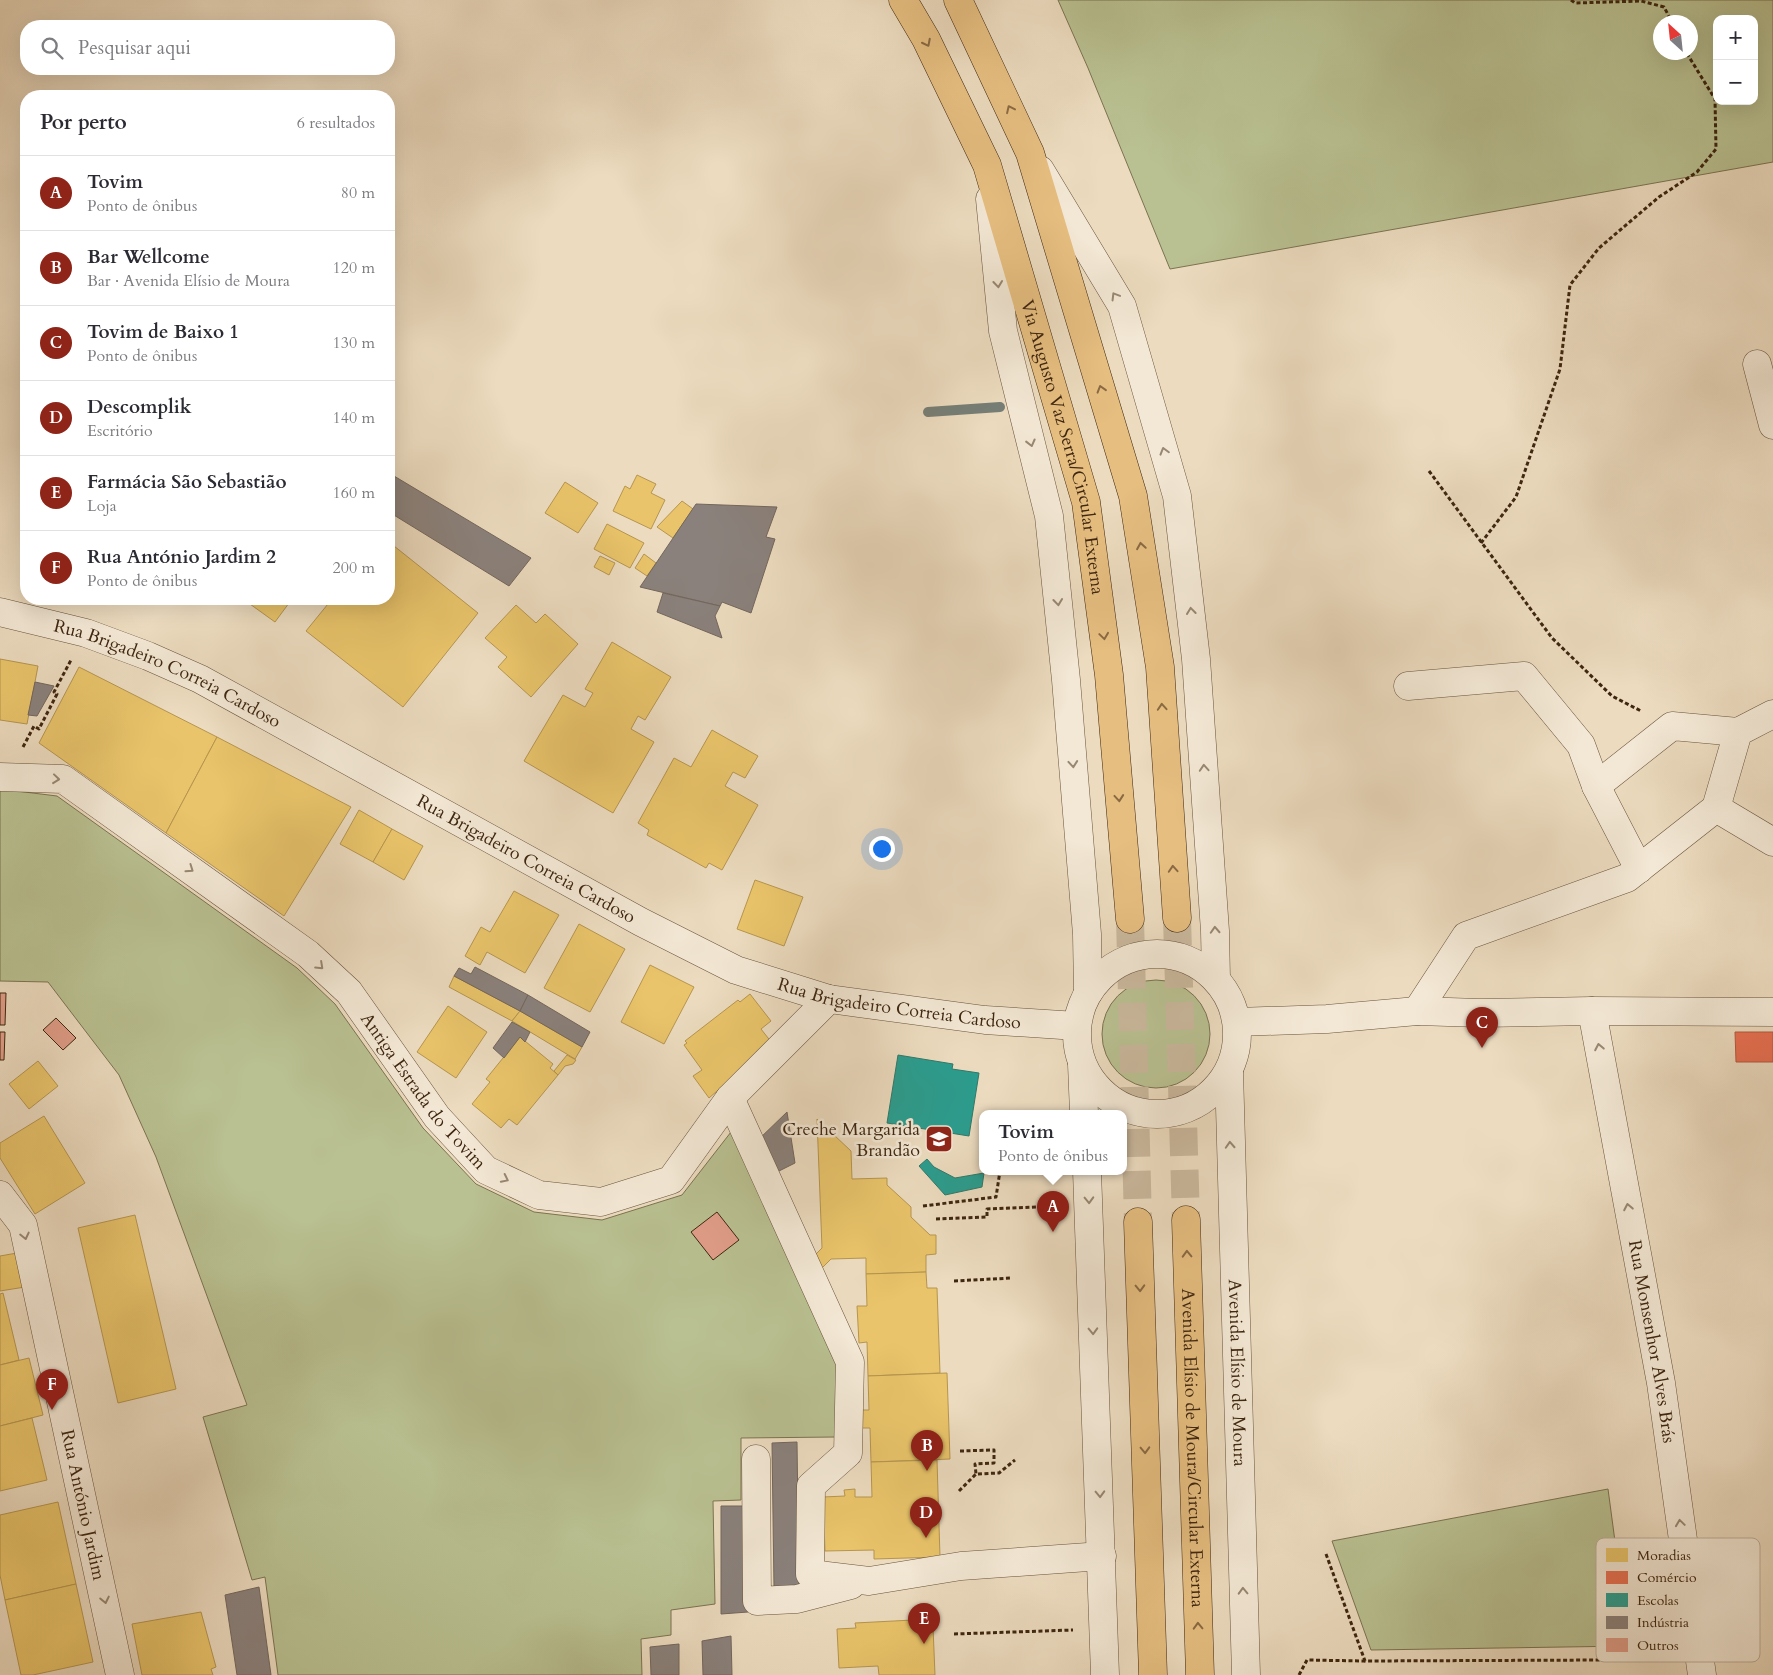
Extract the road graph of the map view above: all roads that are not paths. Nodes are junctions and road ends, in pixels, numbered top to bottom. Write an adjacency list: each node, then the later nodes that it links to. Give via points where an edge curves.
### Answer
1 (904, 0): 4 (highway, Via Augusto Vaz Serra/Circular Externa, one-way to 4)
2 (958, 0): 3 (highway, one-way to 2)
3 (1030, 153): 16 (highway, one-way to 3, via 1160,666 1133,496); 18 (street, one-way to 3, via 1196,659 1177,496 1122,306)
4 (987, 166): 17 (highway, Via Augusto Vaz Serra/Circular Externa, one-way to 17, via 1086,502 1109,675); 19 (street, one-way to 19, via 1003,331 1049,516 1086,924)
5 (1756, 364): 6 (street)
6 (1773, 424)
7 (0, 612): 20 (street, Rua Brigadeiro Correia Cardoso, via 86,633 200,679 641,922 736,970)
8 (1408, 686): 12 (street, via 1524,676 1581,745)
9 (1773, 714): 10 (street)
10 (1738, 732): 12 (street, via 1672,726); 13 (street)
11 (4, 777): 28 (street, Antiga Estrada do Tovim, one-way to 28, via 63,779 308,954 348,992 437,1117 486,1170 539,1195 600,1202 671,1180)
12 (1596, 786): 15 (street)
13 (1716, 808): 14 (street); 15 (street)
14 (1773, 842)
15 (1639, 869): 21 (street, via 1627,878 1466,936)
16 (1176, 918)
17 (1130, 919)
18 (1216, 979): 19 (street, via 1196,964 1173,955 1148,954 1124,960 1104,974); 24 (street, via 1230,999)
19 (1088, 993): 25 (street)
20 (829, 999): 25 (street, Rua Brigadeiro Correia Cardoso, via 985,1020); 28 (street, Antiga Estrada do Tovim)
21 (1417, 1010): 22 (street, via 1480,1013); 24 (street, via 1327,1019)
22 (1592, 1010): 23 (street); 35 (street, Rua Monsenhor Alves Brás, one-way to 22, via 1661,1383)
23 (1773, 1012)
24 (1237, 1022): 27 (street, via 1237,1047)
25 (1077, 1026): 26 (street)
26 (1082, 1063): 27 (street, via 1095,1086 1115,1103 1139,1113 1165,1114 1191,1108 1213,1092); 29 (street)
27 (1229, 1071): 43 (street, Avenida Elísio de Moura, one-way to 27)
28 (730, 1098): 37 (street, via 850,1362 848,1453 811,1486 810,1574)
29 (1084, 1110)
30 (1087, 1175): 36 (street, one-way to 36)
31 (0, 1195): 39 (street, Rua António Jardim, one-way to 39, via 23,1225)
32 (1186, 1220): 42 (highway, Avenida Elísio de Moura/Circular Externa, one-way to 32)
33 (1138, 1222): 41 (highway, one-way to 41)
34 (756, 1459): 37 (street, via 757,1601 797,1599)
35 (1682, 1538)
36 (1102, 1556): 37 (street, via 961,1566); 40 (street)
37 (869, 1581)
38 (1700, 1662): 44 (street, Rua Monsenhor Alves Brás, one-way to 38)
39 (120, 1675)
40 (1105, 1675)
41 (1152, 1675)
42 (1200, 1675)
43 (1246, 1675)
44 (1702, 1675)

